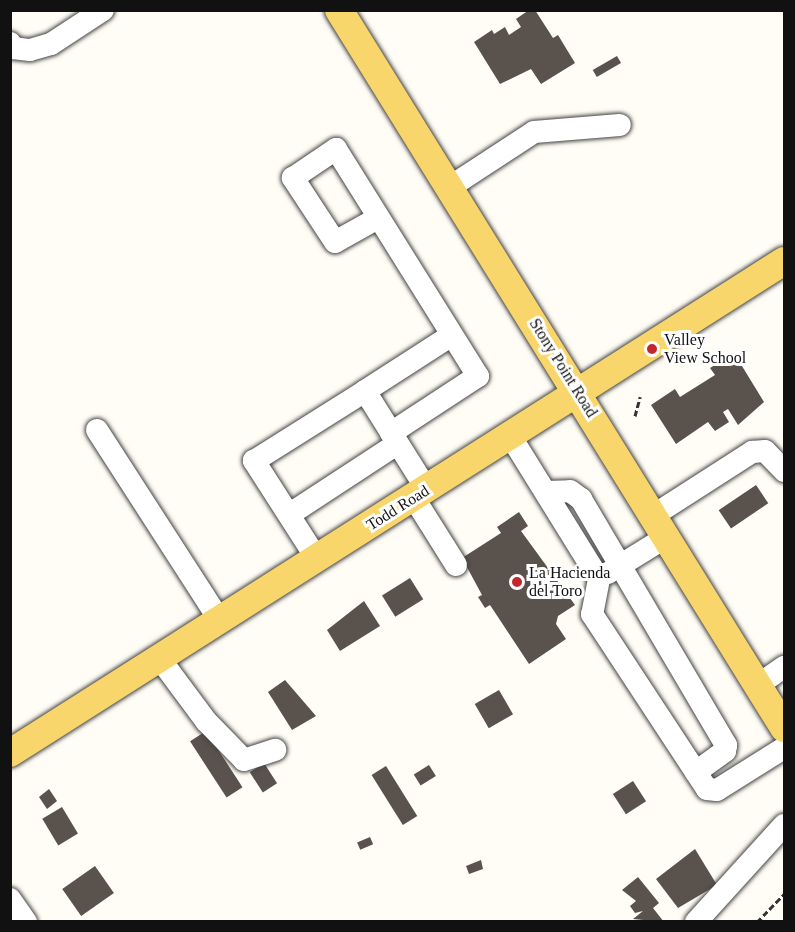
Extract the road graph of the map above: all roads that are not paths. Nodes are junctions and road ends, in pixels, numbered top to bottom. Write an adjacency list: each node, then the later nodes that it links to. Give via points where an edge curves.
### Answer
1 (103, 10): 3 (lane, via 51,44 30,50 12,48)
2 (339, 10): 5 (main road, Stony Point Road)
3 (10, 43)
4 (620, 125): 5 (lane, via 534,132)
5 (450, 187): 10 (main road, Stony Point Road)
6 (378, 218): 8 (lane)
7 (784, 261): 10 (main road, Todd Road)
8 (452, 335): 9 (lane); 13 (lane, via 478,376)
9 (364, 391): 13 (lane); 17 (lane, via 254,461)
10 (579, 394): 12 (main road, Todd Road); 18 (main road, Stony Point Road)
11 (97, 430): 23 (lane)
12 (511, 437): 15 (lane); 16 (main road, Todd Road)
13 (394, 438): 16 (lane); 17 (lane)
14 (784, 471): 18 (lane, via 765,451 752,452)
15 (546, 492): 21 (lane, via 570,491 581,499); 22 (lane)
16 (420, 494): 19 (main road, Todd Road); 20 (lane)
17 (290, 514): 19 (lane)
18 (661, 526): 21 (lane); 26 (main road, Stony Point Road)
19 (317, 559): 23 (main road, Todd Road)
20 (456, 565)
21 (619, 567): 22 (lane); 31 (lane, via 726,745 725,751)
22 (599, 579): 31 (lane, via 592,614)
23 (220, 621): 24 (main road, Todd Road)
24 (160, 659): 29 (lane, via 206,721 244,760); 30 (main road, Todd Road)
25 (784, 667): 26 (lane)
26 (758, 685): 27 (main road, Stony Point Road)
27 (784, 728)
28 (784, 748): 31 (lane, via 717,790 707,789)
29 (275, 750)
30 (10, 753)
31 (696, 771)
32 (784, 825): 35 (lane)
33 (10, 899): 34 (lane)
34 (26, 921)
35 (696, 921)

